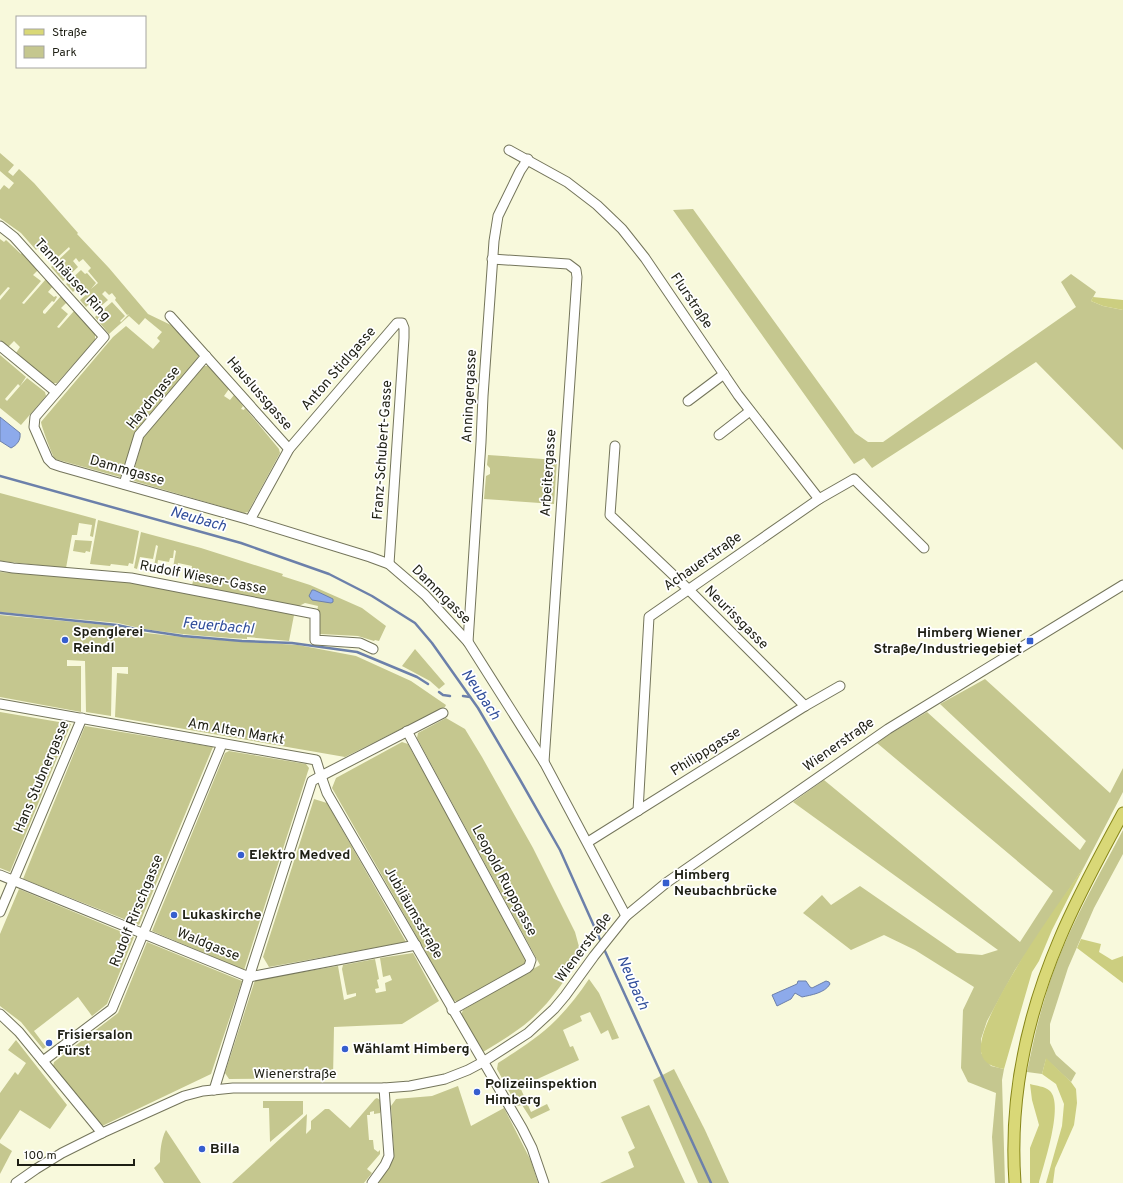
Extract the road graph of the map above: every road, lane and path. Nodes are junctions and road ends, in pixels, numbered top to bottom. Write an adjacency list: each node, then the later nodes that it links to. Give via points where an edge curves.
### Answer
1 (510, 150): 2 (street, Flurstraße)
2 (528, 160): 4 (street, Anningergasse, via 498,216); 9 (street, Flurstraße, via 567,182 597,205 622,229 645,258)
3 (0, 226): 10 (street, Tannhäuser Ring, via 14,237 104,337)
4 (492, 259): 25 (street, Anningergasse); 34 (street, Arbeitergasse, via 568,264 576,270 577,278)
5 (170, 316): 8 (street, Hauslussgasse)
6 (404, 338): 15 (street, Anton Stidlgasse, via 402,323 397,323); 21 (street, Franz-Schubert-Gasse)
7 (0, 346): 10 (street)
8 (206, 356): 15 (street, Hauslussgasse); 17 (street, Haydngasse, via 139,435)
9 (724, 374): 11 (street); 12 (street, Flurstraße)
10 (56, 392): 16 (street, Tannhäuser Ring, via 37,415 34,426 49,460)
11 (688, 401)
12 (750, 411): 13 (street); 18 (street, Flurstraße)
13 (718, 435)
14 (615, 446): 24 (street, Neurissgasse, via 610,515)
15 (289, 449): 19 (street, Hauslussgasse)
16 (69, 469): 17 (street, Dammgasse)
17 (124, 484): 19 (street, Dammgasse)
18 (819, 499): 20 (street, Achauerstraße, via 854,479); 24 (street, Achauerstraße)
19 (250, 520): 21 (street, Dammgasse)
20 (924, 548)
21 (389, 564): 25 (street, Dammgasse, via 425,594)
22 (0, 566): 26 (street, Rudolf Wieser-Gasse, via 131,578 315,614 315,640 360,643)
23 (1123, 584): 42 (street, Wienerstraße, via 888,729 710,851)
24 (688, 589): 29 (street, Neurissgasse); 36 (street, Achauerstraße, via 649,617)
25 (468, 642): 34 (street, Dammgasse)
26 (373, 649)
27 (840, 686): 29 (street, Philippgasse)
28 (0, 704): 31 (street, Am Alten Markt)
29 (805, 706): 36 (street, Philippgasse)
30 (443, 713): 32 (street)
31 (82, 718): 33 (street, Am Alten Markt); 40 (street, Hans Stubnergasse)
32 (407, 731): 35 (street); 46 (street, Leopold Ruppgasse, via 531,960 527,968)
33 (222, 744): 35 (street, Am Alten Markt, via 316,760); 43 (street, Rudolf Rirschgasse)
34 (544, 762): 38 (street, Dammgasse)
35 (321, 776): 44 (street, Jubiläumsstraße, via 327,793); 45 (street, via 312,781)
36 (638, 810): 38 (street, Philippgasse)
37 (1123, 813): 56 (main road, via 1060,937 1031,1018 1023,1054 1014,1128)
38 (588, 842): 42 (street, Dammgasse)
39 (0, 875): 40 (street, Waldgasse)
40 (13, 880): 41 (street, Hans Stubnergasse); 43 (street, Waldgasse)
41 (0, 912)
42 (626, 916): 49 (street, Wienerstraße, via 565,996 542,1021)
43 (143, 934): 45 (street, Waldgasse); 48 (street, Rudolf Rirschgasse, via 112,1009)
44 (416, 945): 45 (street, Waldgasse); 46 (street, Jubiläumsstraße)
45 (249, 977): 51 (street)
46 (452, 1010): 49 (street, Jubiläumsstraße)
47 (0, 1014): 48 (street, via 14,1026)
48 (43, 1061): 52 (street)
49 (483, 1062): 50 (street, Wienerstraße, via 445,1079); 55 (street, Jubiläumsstraße, via 532,1148)
50 (384, 1088): 51 (street, Wienerstraße); 54 (street, via 389,1156)
51 (214, 1090): 52 (street, Wienerstraße, via 184,1096)
52 (102, 1133): 53 (street, Wienerstraße, via 55,1157)
53 (16, 1183)
54 (372, 1183)
55 (544, 1183)
56 (1015, 1183)

